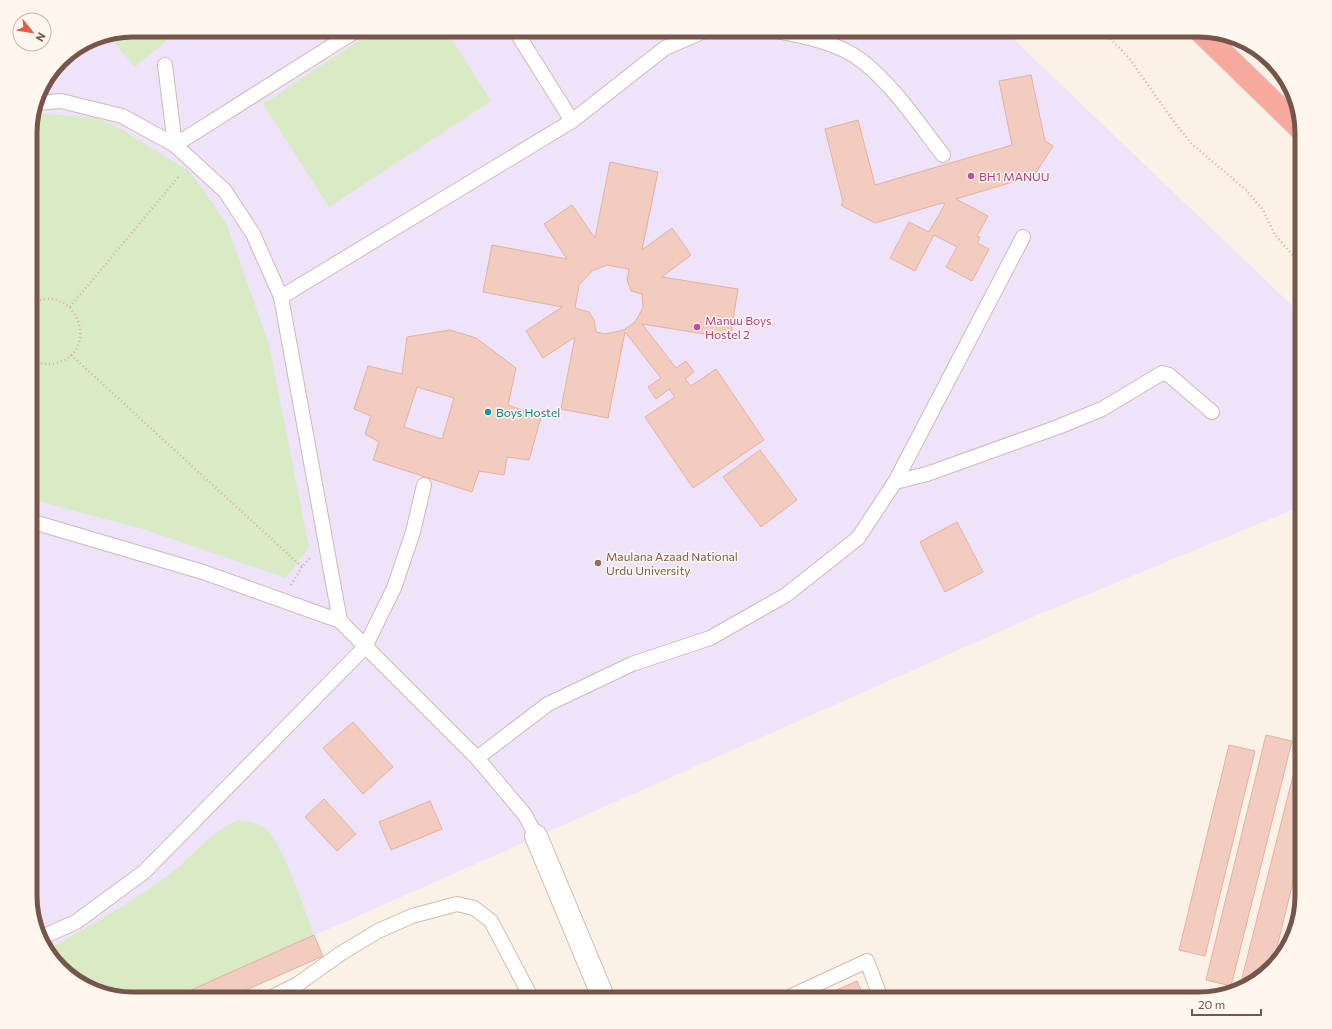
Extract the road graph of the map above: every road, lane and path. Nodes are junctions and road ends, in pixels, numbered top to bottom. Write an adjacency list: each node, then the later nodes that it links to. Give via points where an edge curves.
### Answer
1 (346, 37): 11 (lane)
2 (520, 37): 9 (lane)
3 (691, 37): 9 (lane, via 665,48)
4 (806, 37): 12 (lane, via 862,60 893,91)
5 (1109, 37): 15 (path, via 1129,58 1192,144 1246,190 1263,210 1275,235)
6 (1207, 38): 10 (highway)
7 (165, 66): 11 (lane)
8 (42, 102): 11 (lane, via 61,101 122,116)
9 (572, 121): 16 (lane)
10 (1294, 122)
11 (175, 145): 13 (lane)
12 (943, 155)
13 (192, 160): 16 (lane, via 225,191 253,234); 18 (path)
14 (1023, 237): 22 (lane)
15 (1295, 258)
16 (281, 297): 25 (lane)
17 (37, 300): 18 (path, via 60,301)
18 (70, 307): 19 (path, via 76,314 80,331 76,348)
19 (71, 355): 20 (path, via 54,364); 25 (path, via 302,567)
20 (37, 362)
21 (1212, 412): 22 (lane, via 1169,375 1162,373 1102,409 1058,427 927,474)
22 (895, 482): 28 (lane, via 858,538 786,595 710,638 632,664 548,704)
23 (424, 485): 27 (lane, via 413,532 394,588)
24 (37, 523): 26 (lane, via 202,572)
25 (324, 540): 26 (lane)
26 (340, 621): 27 (lane)
27 (366, 647): 28 (lane); 30 (lane, via 144,872 76,922)
28 (477, 758): 29 (lane, via 525,815)
29 (536, 836): 33 (street)
30 (45, 936)
31 (282, 992): 32 (lane, via 378,931 412,916 457,904 474,908 491,921)
32 (528, 992)
33 (601, 992)
34 (800, 992): 35 (lane, via 866,961)
35 (878, 992)

